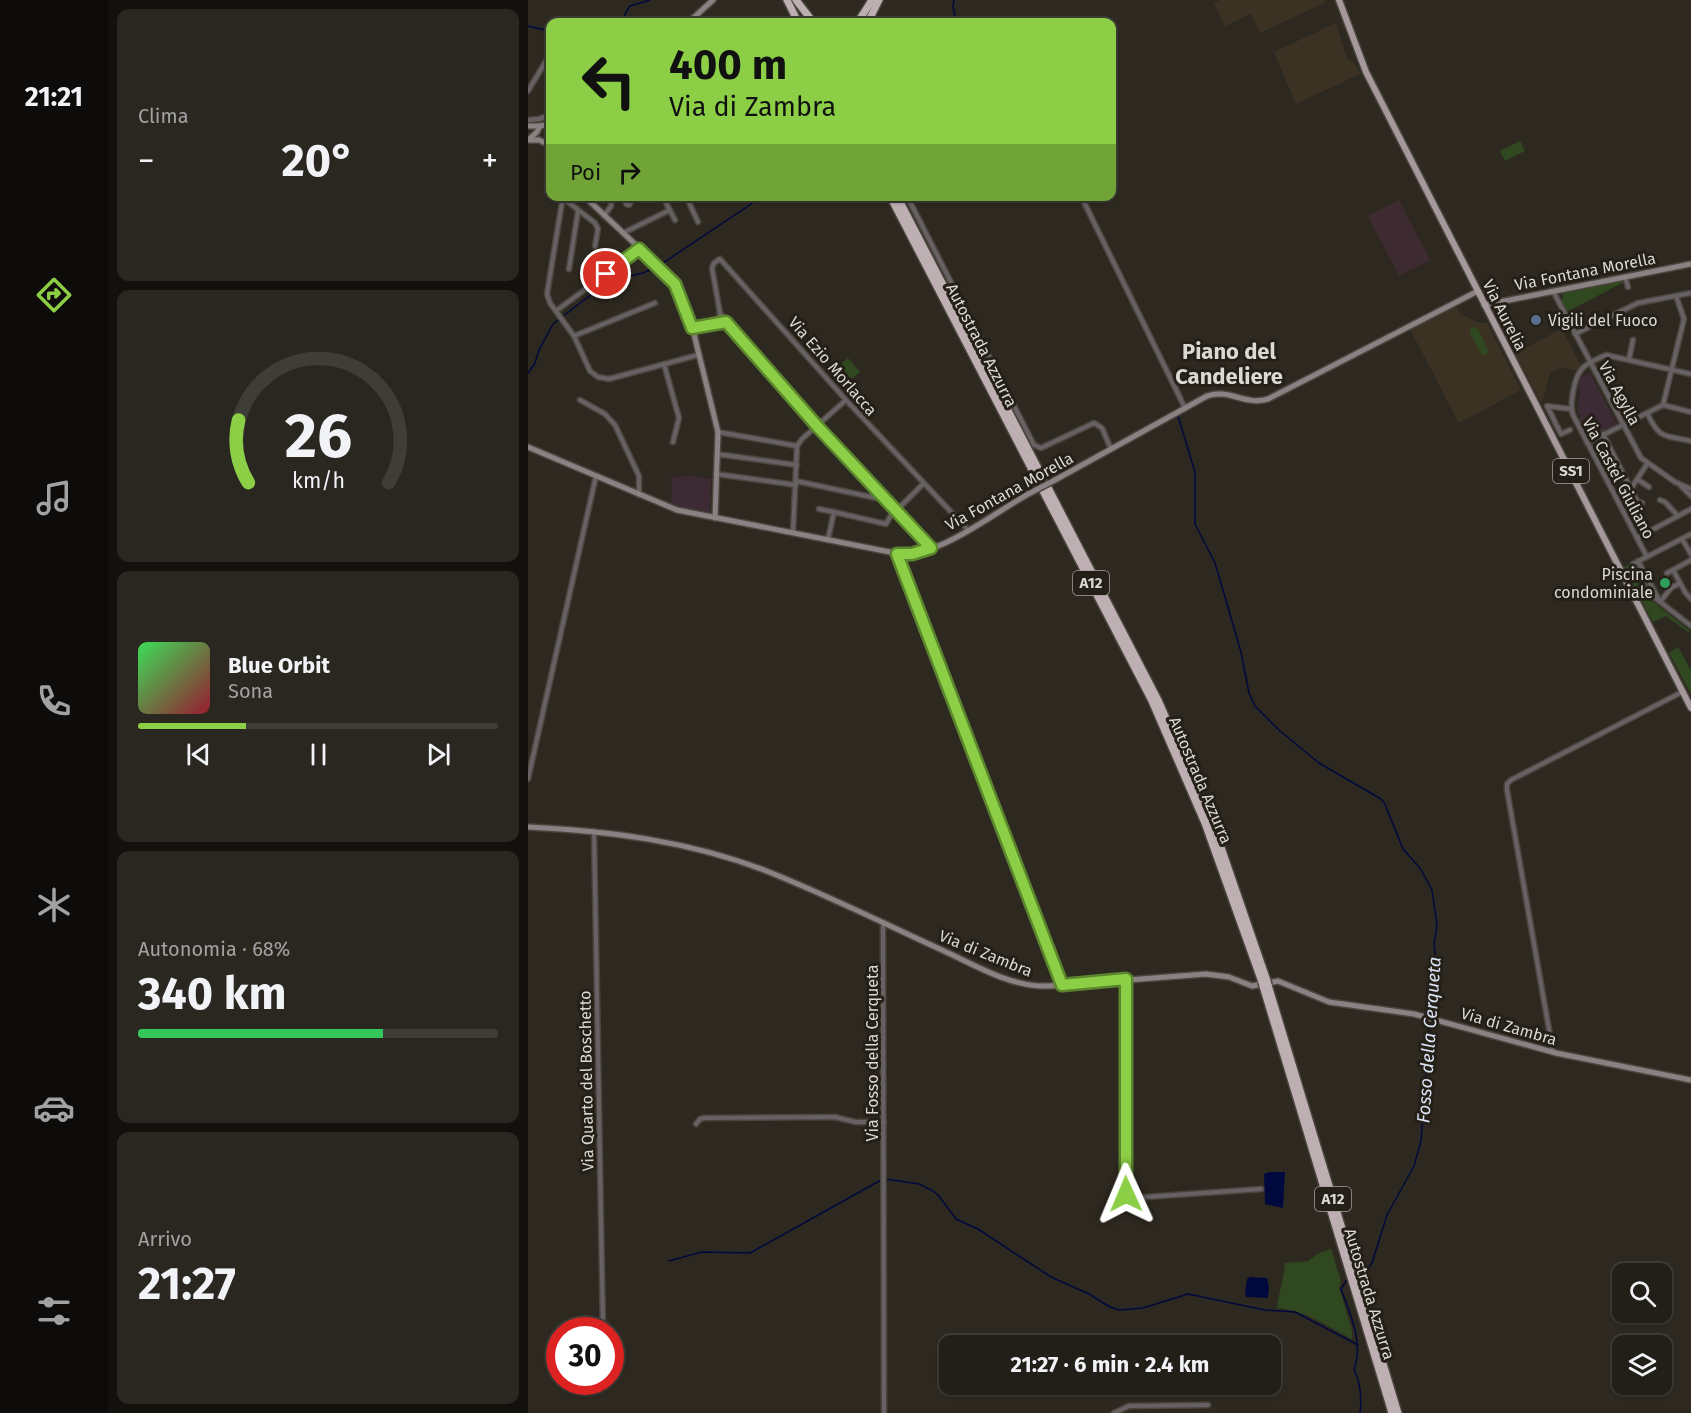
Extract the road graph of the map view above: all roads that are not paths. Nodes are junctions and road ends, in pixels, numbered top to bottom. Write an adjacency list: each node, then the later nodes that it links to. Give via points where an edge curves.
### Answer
1 (713, 0): 6 (street)
2 (786, 0): 7 (highway)
3 (795, 0): 8 (highway); 9 (highway)
4 (875, 0): 10 (highway); 11 (highway); 12 (highway)
5 (1339, 0): 46 (main road, Via Aurelia / SS1, via 1366,72)
6 (693, 18)
7 (795, 18)
8 (803, 18)
9 (810, 18)
10 (861, 18)
11 (868, 18)
12 (873, 18)
13 (546, 61): 14 (street)
14 (528, 91)
15 (546, 117): 16 (street)
16 (528, 120)
17 (530, 126): 19 (street)
18 (546, 126): 19 (street)
19 (538, 130): 20 (street); 21 (street)
20 (528, 140): 21 (street)
21 (538, 140): 22 (street)
22 (546, 143)
23 (562, 201): 54 (street, via 547,288 549,300)
24 (568, 201): 34 (street)
25 (589, 201): 35 (street)
26 (611, 201): 35 (street)
27 (666, 201): 33 (street)
28 (688, 201): 37 (street)
29 (893, 201): 138 (highway, Autostrada Azzurra / A12, via 1152,701 1210,835)
30 (900, 201): 138 (highway, Autostrada Azzurra / A12, via 1158,700 1214,827)
31 (910, 201): 87 (street, via 1034,445 1042,447 1094,423 1101,427)
32 (1083, 201): 73 (street)
33 (670, 210): 36 (street); 38 (street)
34 (579, 211): 39 (street, via 597,225); 42 (street)
35 (604, 216): 38 (street)
36 (675, 220)
37 (698, 222)
38 (623, 234): 40 (street)
39 (595, 246)
40 (639, 249): 54 (street); 60 (street, via 678,288)
41 (1691, 264): 43 (street, Via Fontana Morella)
42 (569, 269)
43 (1625, 277): 44 (street); 45 (street, Via Fontana Morella)
44 (1628, 287)
45 (1561, 289): 47 (street, Via Fontana Morella); 51 (street)
46 (1478, 291): 53 (main road, Via Aurelia / SS1); 73 (street, Via Fontana Morella, via 1268,399 1251,402 1222,393)
47 (1553, 291): 48 (street, Via Fontana Morella); 51 (street, Via Agylla)
48 (1543, 292): 51 (street); 53 (street, Via Fontana Morella)
49 (1691, 293): 50 (street)
50 (1676, 296): 56 (street); 61 (street, via 1638,303)
51 (1558, 302): 61 (street, Via Agylla)
52 (655, 303): 62 (street)
53 (1484, 305): 129 (main road, Via Aurelia / SS1)
54 (558, 313): 62 (street)
55 (720, 313): 58 (street); 59 (street); 71 (street, Via Ezio Morlacca, via 712,269 719,260 724,261)
56 (1684, 319): 57 (street); 68 (street)
57 (1691, 321)
58 (726, 322): 59 (street); 77 (street)
59 (719, 323): 60 (street)
60 (692, 328): 64 (street)
61 (1575, 334): 66 (street, Via Agylla)
62 (574, 336): 67 (street, via 590,371 603,379)
63 (1633, 340): 65 (street)
64 (698, 355): 67 (street); 80 (street)
65 (1629, 359): 66 (street, via 1605,355); 68 (street)
66 (1590, 363): 74 (street, Via Castel Giuliano, via 1577,374); 78 (street, Via Agylla)
67 (664, 364): 83 (street, via 679,418)
68 (1671, 369): 69 (street); 72 (street)
69 (1691, 374)
70 (580, 400): 100 (street, via 615,424 638,473)
71 (846, 400): 77 (street); 96 (street, Via Ezio Morlacca)
72 (1663, 405): 75 (street); 76 (street)
73 (1185, 408): 87 (street, Via Fontana Morella)
74 (1571, 409): 79 (street, Via Castel Giuliano, via 1547,406 1561,434); 84 (street, Via Castel Giuliano)
75 (1691, 412)
76 (1647, 413): 78 (street); 82 (street, via 1656,431)
77 (817, 426): 85 (street); 101 (street)
78 (1622, 426): 81 (street); 89 (street, Via Agylla)
79 (1570, 430)
80 (717, 432): 85 (street); 88 (street)
81 (1604, 434): 84 (street); 98 (street)
82 (1691, 441)
83 (672, 442)
84 (1587, 443): 114 (street, Via Castel Giuliano)
85 (797, 446): 90 (street)
86 (528, 447): 92 (street, Via Fontana Morella)
87 (1111, 450): 111 (street, Via Fontana Morella, bridge, via 1004,507)
88 (717, 454): 90 (street); 91 (street)
89 (1647, 464): 93 (street); 94 (street, Via Agylla)
90 (796, 465): 95 (street)
91 (716, 474): 95 (street); 110 (street)
92 (596, 476): 100 (street, Via Fontana Morella); 133 (street)
93 (1637, 480): 97 (street); 98 (street)
94 (1675, 482): 99 (street); 102 (street)
95 (796, 483): 101 (street, via 861,496); 112 (street)
96 (923, 484): 107 (street); 111 (street, Via Ezio Morlacca)
97 (1649, 487)
98 (1631, 488): 104 (street)
99 (1691, 489)
100 (639, 495): 110 (street, Via Fontana Morella, via 681,511)
101 (880, 495): 107 (street)
102 (1691, 496)
103 (1660, 500): 109 (street)
104 (1642, 504)
105 (819, 508): 108 (street)
106 (1691, 509): 109 (street)
107 (895, 510): 108 (street, via 886,524); 117 (street)
108 (834, 512): 116 (street)
109 (1678, 516): 114 (street)
110 (715, 518): 112 (street, Via Fontana Morella)
111 (969, 531): 117 (street, Via Fontana Morella)
112 (793, 532): 116 (street, Via Fontana Morella)
113 (1691, 534): 115 (street)
114 (1636, 538): 120 (street, Via Castel Giuliano)
115 (1682, 538): 119 (street); 120 (street)
116 (828, 539): 118 (street, Via Fontana Morella)
117 (931, 548): 118 (street, Via Fontana Morella)
118 (897, 554): 139 (street)
119 (1691, 554)
120 (1647, 557): 122 (street)
121 (1691, 560): 123 (street)
122 (1638, 561): 127 (street); 127 (street, via 1633,564 1648,591)
123 (1673, 570): 124 (street); 125 (street)
124 (1667, 573)
125 (1680, 583): 126 (street); 127 (street)
126 (1691, 599)
127 (1660, 602): 128 (street)
128 (1691, 626)
129 (1657, 638): 130 (main road, Via Aurelia / SS1); 131 (main road, Via Aurelia)
130 (1683, 692): 132 (main road, Via Aurelia / SS1); 140 (street, via 1507,784)
131 (1691, 700)
132 (1691, 707)
133 (528, 779)
134 (528, 827): 135 (street, Via di Zambra)
135 (594, 831): 136 (street, Via di Zambra, via 657,840 748,864); 145 (street, Via Quarto del Boschetto)
136 (883, 924): 139 (street, Via di Zambra, via 1018,983 1036,987); 142 (street, Via Fosso della Cerqueta)
137 (1126, 979): 139 (street, Via di Zambra); 140 (street, Via di Zambra, via 1214,974 1252,986 1276,981 1329,1002 1430,1018); 144 (street, via 1127,1196)
138 (1265, 984): 149 (highway, Autostrada Azzurra / A12); 150 (highway, Autostrada Azzurra / A12)
139 (1062, 985)
140 (1553, 1052): 141 (street, Via di Zambra)
141 (1691, 1080)
142 (884, 1122): 143 (street, via 855,1122 836,1117 705,1118); 147 (street, Via Fosso della Cerqueta)
143 (696, 1124)
144 (1261, 1189)
145 (603, 1317)
146 (1208, 1405): 148 (street, via 1129,1406)
147 (884, 1413)
148 (1114, 1413)
149 (1392, 1413)
150 (1398, 1413)

